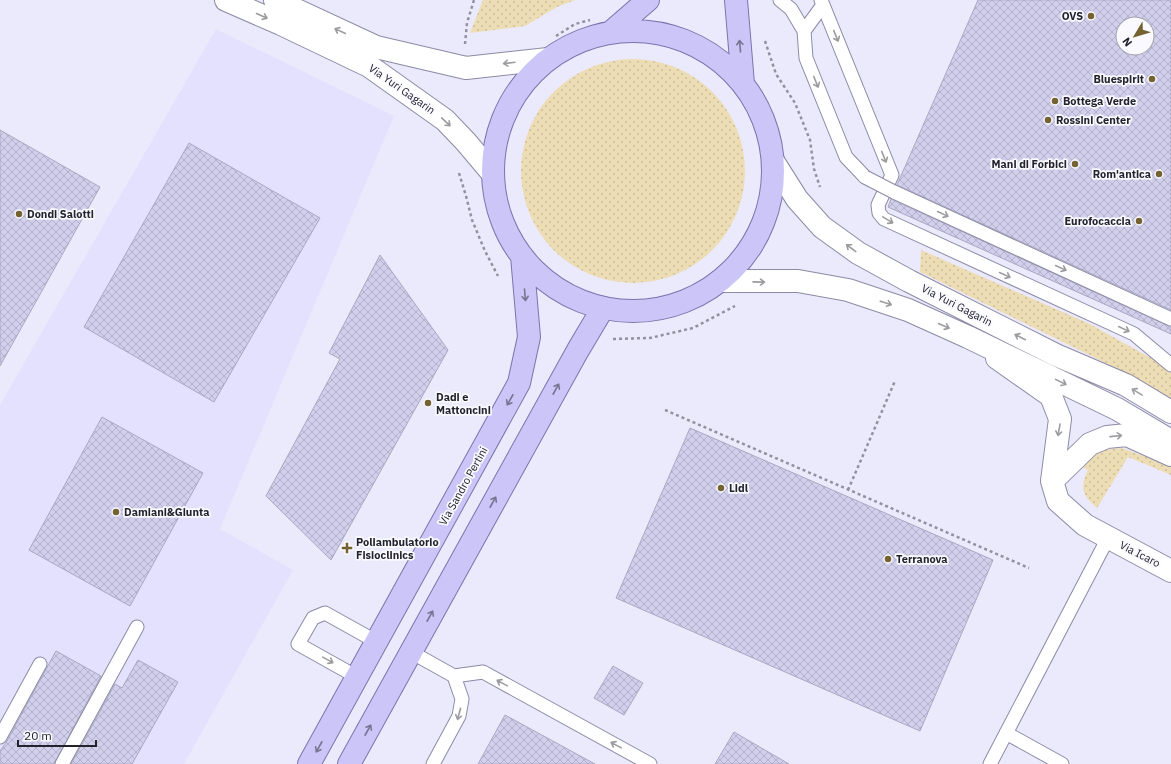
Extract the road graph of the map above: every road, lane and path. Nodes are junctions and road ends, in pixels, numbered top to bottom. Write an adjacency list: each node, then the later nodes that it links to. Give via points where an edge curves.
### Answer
1 (226, 0): 16 (main road, Via Yuri Gagarin, one-way to 16, via 369,66 445,120)
2 (275, 0): 12 (main road, Via Yuri Gagarin, one-way to 2, via 466,68 376,47)
3 (474, 0): 11 (path, via 467,23)
4 (648, 0): 9 (main road)
5 (736, 0): 13 (main road, one-way to 5)
6 (780, 0): 8 (lane, via 791,9)
7 (822, 3): 8 (lane); 26 (lane, one-way to 26, via 892,175 878,205 879,213 884,219 1134,334)
8 (804, 31): 23 (lane, one-way to 23, bridge, via 806,58 846,157 865,178)
9 (611, 32): 12 (main road, via 578,41); 13 (main road, via 648,31 684,40 717,58)
10 (764, 36): 17 (path, via 776,74 795,103 810,140 814,169)
11 (465, 45)
12 (548, 59): 16 (main road, via 524,82 507,110 496,141)
13 (743, 84): 14 (main road, via 764,121)
14 (773, 161): 20 (main road, via 771,195 761,228 744,257); 29 (main road, Via Yuri Gagarin, one-way to 14, via 1126,385 1056,355 858,253 822,227 797,199)
15 (458, 172): 19 (path, via 472,220)
16 (493, 174): 18 (main road, via 497,203 507,231)
17 (821, 190)
18 (522, 256): 22 (main road, via 544,279 572,297); 38 (main road, Via Sandro Pertini, one-way to 38, via 529,337 519,383)
19 (502, 282)
20 (720, 282): 22 (main road, via 694,297 664,308 634,311); 24 (main road, one-way to 24, via 798,281 848,290 908,310)
21 (736, 306): 25 (path, via 693,328 650,338 613,338)
22 (603, 308): 39 (main road, one-way to 22)
23 (1171, 318)
24 (968, 337): 30 (main road, one-way to 30, via 1117,409); 32 (main road, one-way to 32, via 1051,396 1060,419)
25 (609, 344)
26 (1171, 365)
27 (895, 381): 33 (path)
28 (665, 410): 33 (path)
29 (1171, 412)
30 (1171, 441)
31 (1171, 455): 32 (main road, one-way to 31, via 1090,444 1107,437 1127,435)
32 (1052, 481): 34 (main road, Via Icaro, via 1058,501 1085,525)
33 (848, 490): 35 (path)
34 (1108, 538): 36 (main road, Via Icaro); 43 (lane, via 1087,589)
35 (1029, 568)
36 (1171, 571)
37 (138, 628): 45 (lane)
38 (377, 642): 42 (main road, Via Sandro Pertini); 42 (lane, one-way to 42, via 325,613 313,618 298,644)
39 (411, 652): 41 (lane); 47 (main road, one-way to 39)
40 (40, 664): 44 (lane)
41 (454, 676): 48 (lane, one-way to 48, via 462,699 460,716); 49 (lane, one-way to 41, via 483,672)
42 (357, 677): 46 (main road, Via Sandro Pertini, one-way to 46)
43 (1006, 733): 50 (lane); 51 (lane)
44 (0, 737)
45 (62, 764)
46 (309, 764)
47 (349, 764)
48 (433, 764)
49 (650, 764)
50 (990, 764)
51 (1062, 764)

